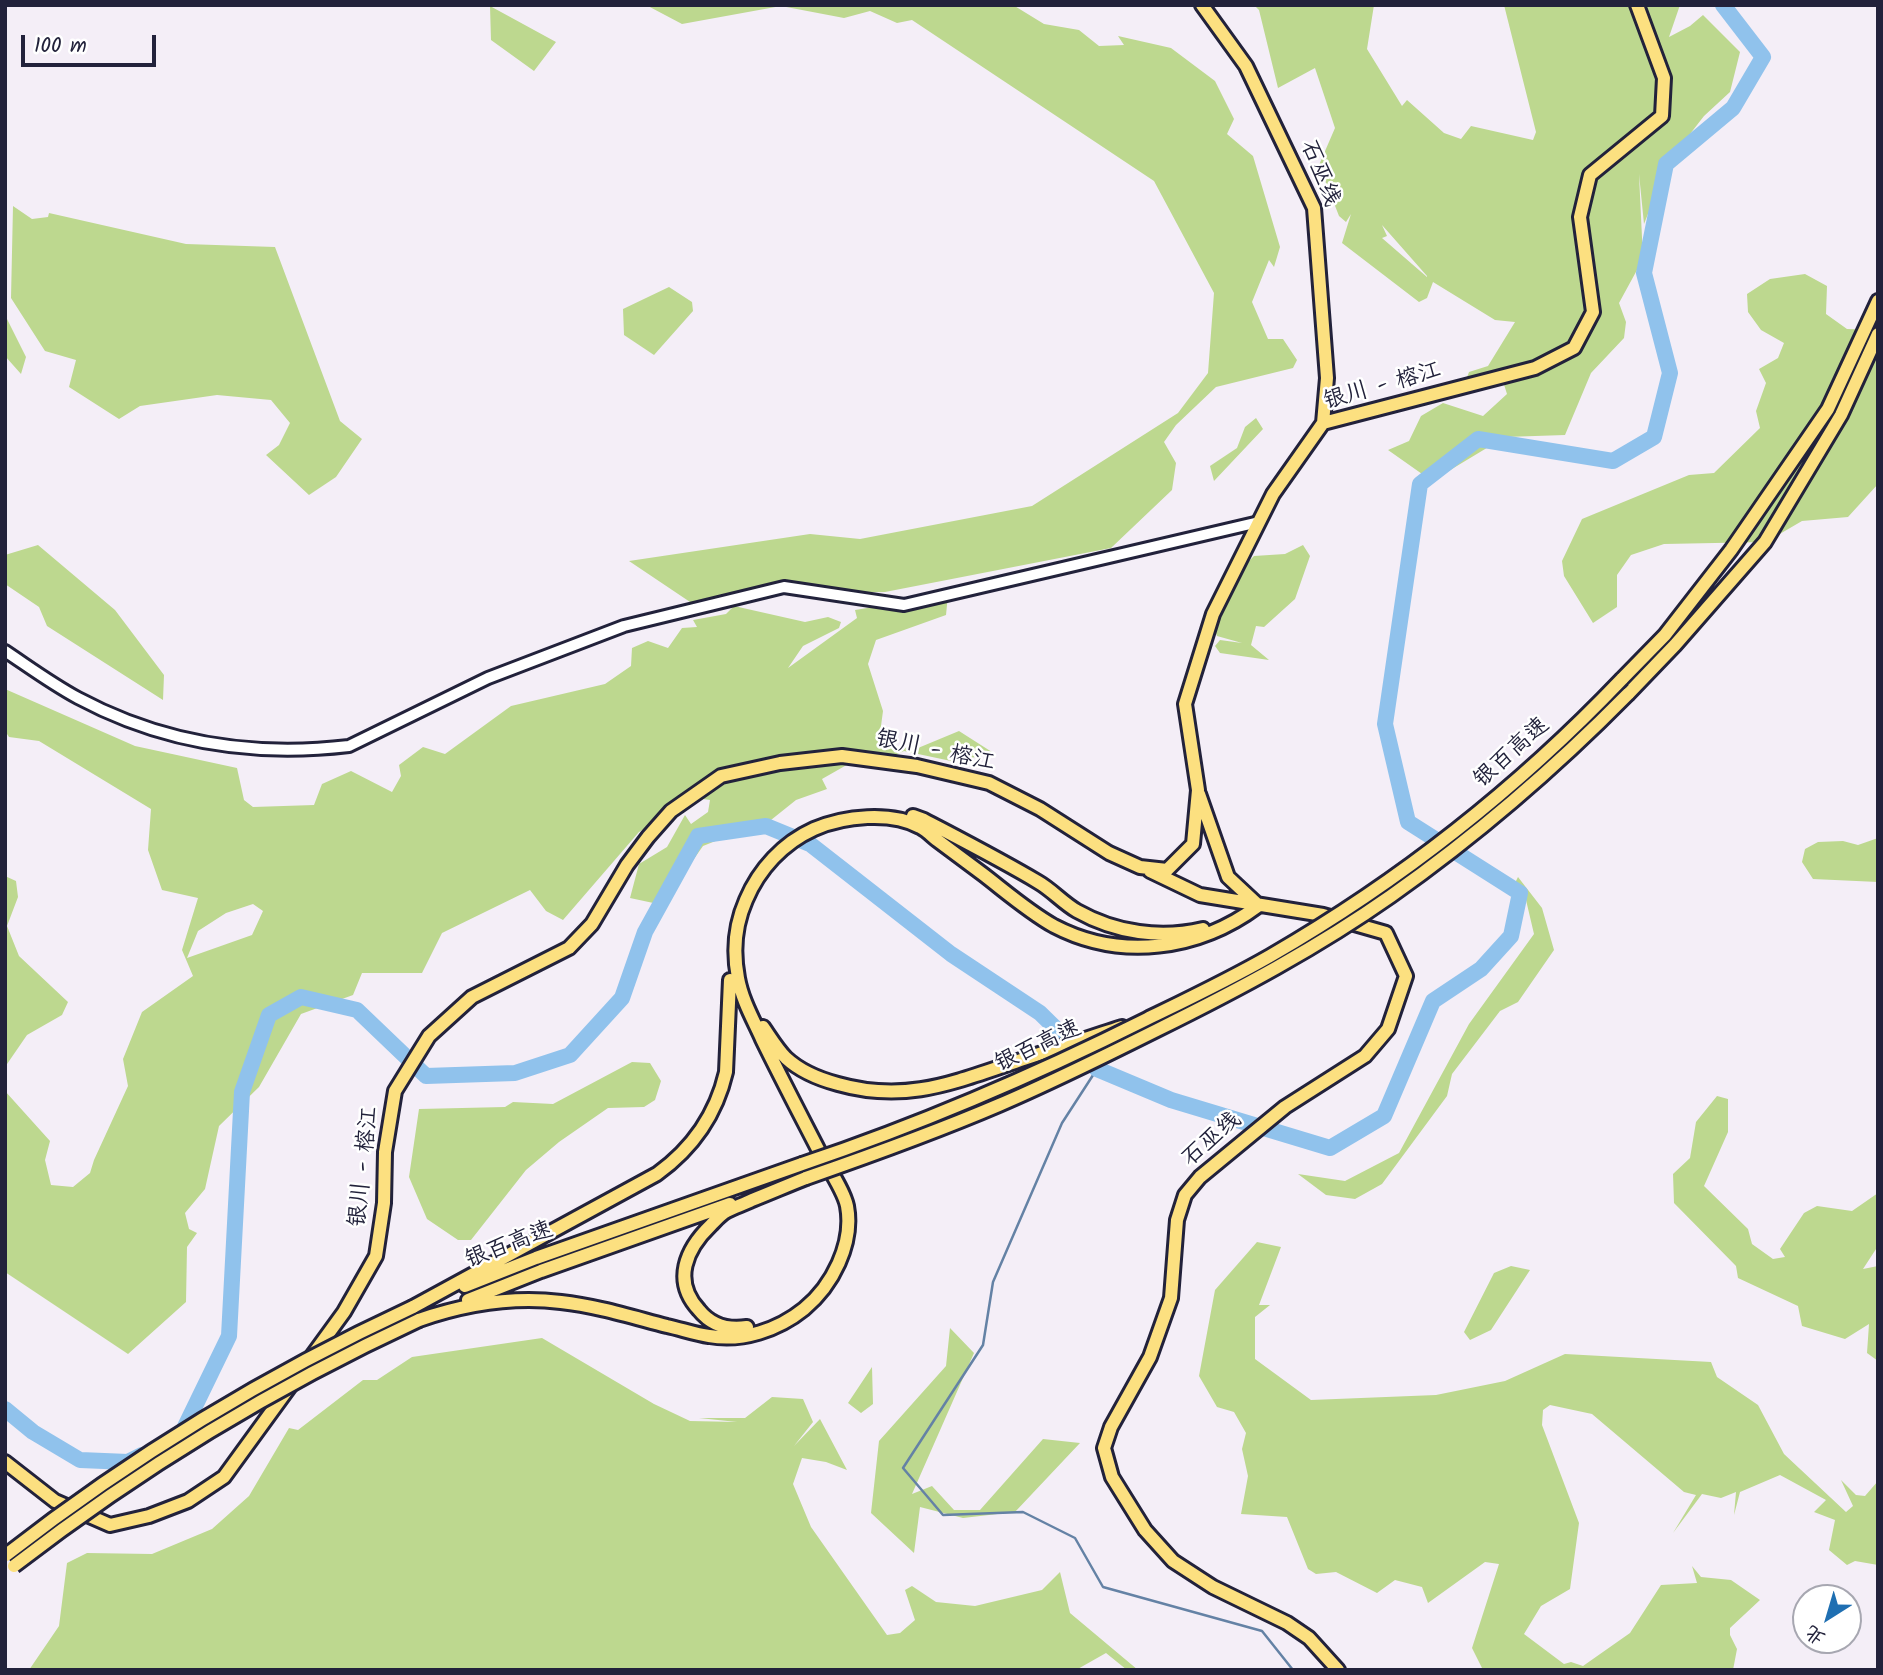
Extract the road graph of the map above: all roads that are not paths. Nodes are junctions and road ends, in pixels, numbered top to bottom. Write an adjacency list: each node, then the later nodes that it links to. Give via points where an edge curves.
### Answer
1 (1202, 5): 5 (highway, 石巫线, via 1246,66 1314,208 1327,378)
2 (1637, 5): 5 (highway, 银川 - 榕江, via 1664,78 1662,116 1590,175 1580,217 1593,312 1574,348 1535,368)
3 (1878, 301): 15 (highway, 银百高速, bridge, via 1828,409 1731,550 1665,635 1587,716 1522,776 1418,860 1278,951)
4 (1878, 334): 16 (highway, 银百高速, bridge, via 1841,415 1765,542 1628,694 1548,772 1462,844 1380,904 1196,1011 1042,1086)
5 (1323, 423): 6 (highway, 银川 - 榕江)
6 (1259, 522): 7 (street, via 904,605 784,587 638,622 488,678 349,746 234,747 165,733 78,698); 8 (highway, 银川 - 榕江, via 1213,614 1185,704)
7 (5, 651)
8 (1198, 790): 10 (highway, 银川 - 榕江, via 1192,844 1167,870); 12 (highway, via 1228,877)
9 (813, 826): 11 (highway, via 786,836 765,855); 12 (highway, via 838,813 860,810 910,815 1042,884 1092,919 1121,929 1152,934 1207,929); 12 (highway, via 867,817 920,827 1053,925 1111,945 1174,945 1204,936)
10 (1140, 867): 12 (highway, via 1200,895); 19 (highway, 银川 - 榕江, via 989,783 917,766 842,756 721,776 671,811 648,837 592,924 569,948 472,997 429,1036 396,1091 385,1152 376,1256 344,1312 224,1477 188,1501 110,1525 55,1501)
11 (759, 869): 13 (highway, via 741,891 732,917 727,942); 14 (highway, via 737,931 736,967)
12 (1258, 906): 22 (highway, 石巫线, via 1323,915 1386,933 1406,976 1388,1029 1365,1056 1285,1107 1199,1177 1185,1195 1177,1220 1171,1298 1150,1357 1104,1448 1112,1477 1145,1530 1172,1561 1287,1623 1309,1638)
13 (730, 980): 16 (highway, via 737,1005 775,1084 839,1206 839,1227 826,1270 797,1305 745,1328 712,1321 695,1305 686,1284 692,1246 726,1212); 17 (highway, via 723,1085 707,1122 681,1156 657,1174)
14 (745, 1002): 15 (highway, bridge, via 785,1057 802,1070 831,1082 877,1091 906,1092 951,1083); 18 (highway, via 847,1203 842,1251 827,1284 811,1303 781,1324 734,1337 710,1336 544,1300 471,1305)
15 (1149, 1018): 17 (highway, 银百高速, bridge, via 982,1097 887,1135 536,1258)
16 (806, 1178): 18 (highway, 银百高速, via 541,1271)
17 (413, 1307): 20 (highway, 银百高速, bridge, via 332,1345 215,1410 97,1486)
18 (419, 1320): 21 (highway, 银百高速, bridge, via 222,1422 116,1491)
19 (5, 1462)
20 (6, 1555)
21 (10, 1569)
22 (1338, 1670)

